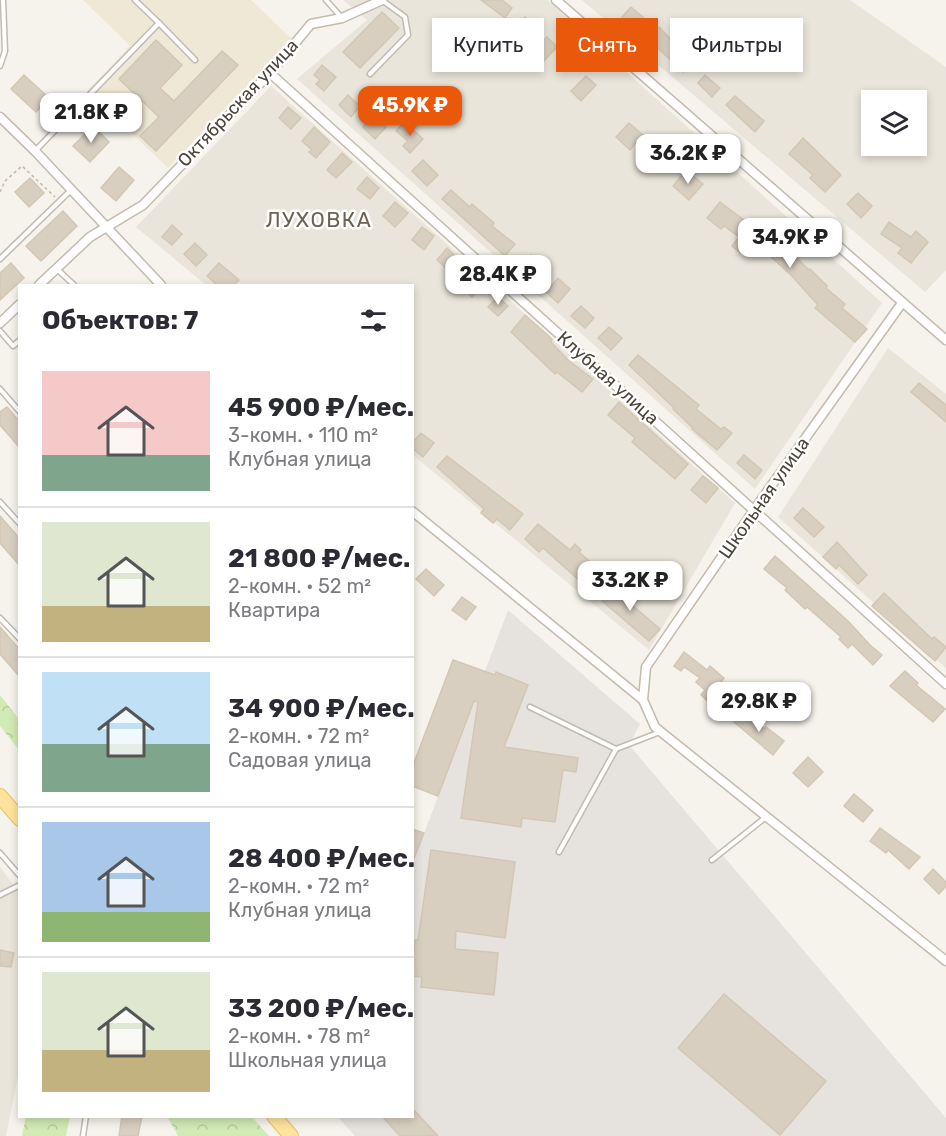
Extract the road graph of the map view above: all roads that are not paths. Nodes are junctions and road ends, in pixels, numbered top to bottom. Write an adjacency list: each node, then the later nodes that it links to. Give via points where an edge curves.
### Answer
1 (3, 0): 9 (lane, via 5,51)
2 (135, 0): 7 (lane)
3 (326, 0): 6 (lane)
4 (382, 0): 6 (street, Октябрьская улица); 11 (lane, via 405,17 408,35)
5 (556, 0): 21 (street)
6 (342, 18): 10 (street, Октябрьская улица, via 311,24)
7 (159, 23): 8 (lane); 13 (lane)
8 (195, 60)
9 (0, 66)
10 (270, 73): 15 (street, Октябрьская улица, via 143,205); 30 (street, Клубная улица)
11 (370, 74)
12 (0, 117): 13 (street)
13 (35, 151): 14 (street)
14 (72, 190): 15 (street); 16 (lane)
15 (106, 227): 17 (street, Октябрьская улица); 20 (street)
16 (0, 259)
17 (56, 268): 18 (street, Октябрьская улица); 19 (lane)
18 (40, 284)
19 (73, 284)
20 (160, 284)
21 (902, 303): 25 (street); 30 (street, Школьная улица)
22 (18, 306): 23 (street)
23 (0, 323)
24 (0, 331): 26 (lane, via 13,346)
25 (946, 340)
26 (18, 342)
27 (0, 388): 28 (lane)
28 (18, 410)
29 (0, 502): 32 (lane)
30 (754, 510): 35 (street, Клубная улица); 36 (street, Школьная улица, via 646,667)
31 (414, 512): 36 (street, Школьная улица)
32 (18, 522)
33 (0, 618): 34 (lane)
34 (18, 637)
35 (946, 684)
36 (643, 700): 38 (street, Школьная улица)
37 (530, 707): 39 (lane)
38 (661, 732): 39 (lane); 41 (street, Школьная улица)
39 (615, 749): 43 (lane)
40 (0, 796): 42 (main road)
41 (766, 816): 45 (lane); 49 (street, Школьная улица)
42 (18, 817)
43 (559, 852)
44 (0, 853): 46 (lane)
45 (712, 860)
46 (18, 874)
47 (18, 886): 48 (lane)
48 (0, 895)
49 (946, 961)
50 (86, 1118): 52 (lane)
51 (276, 1118): 53 (main road)
52 (82, 1136)
53 (291, 1136)

